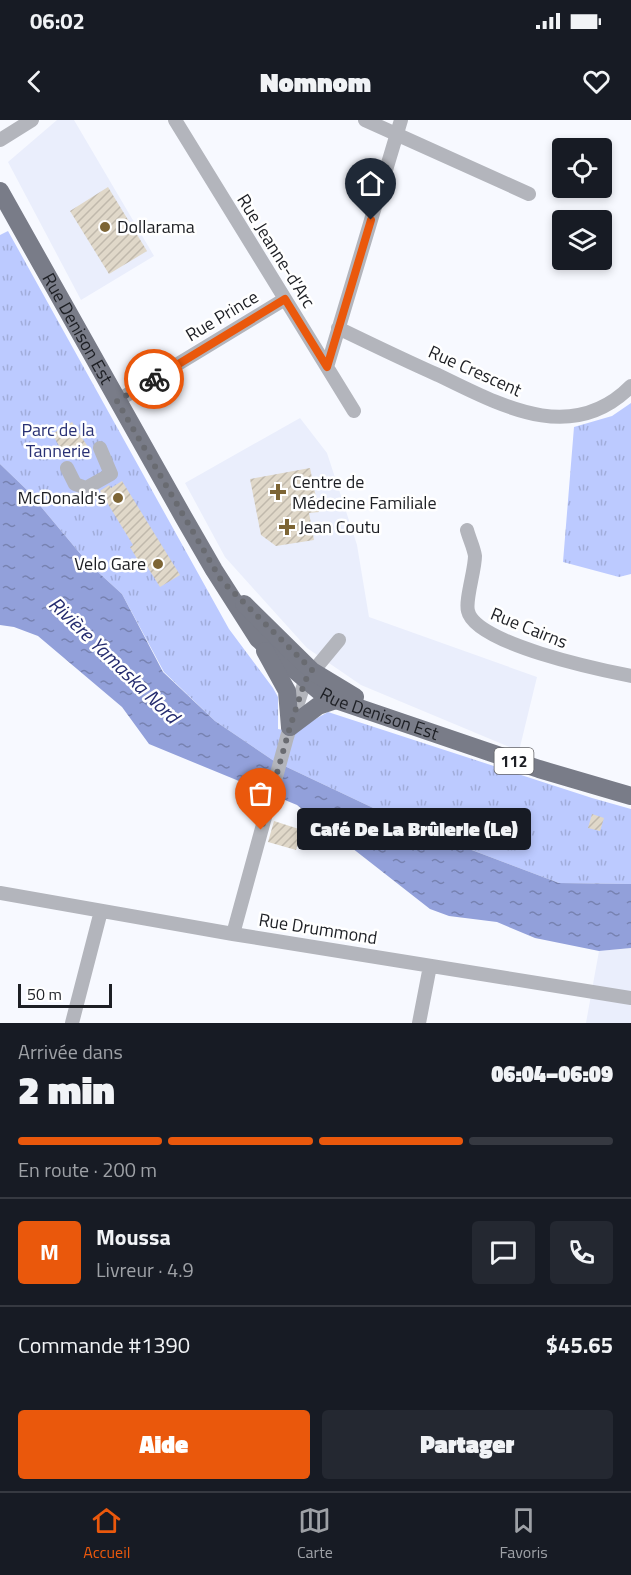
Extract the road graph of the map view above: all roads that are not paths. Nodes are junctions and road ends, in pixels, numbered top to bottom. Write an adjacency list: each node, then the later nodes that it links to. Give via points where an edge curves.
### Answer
1 (32, 120): 6 (street)
2 (174, 120): 9 (street, Rue Jeanne-d'Arc)
3 (365, 120): 5 (street)
4 (401, 120): 5 (street)
5 (397, 134): 8 (street); 10 (street)
6 (0, 140)
7 (0, 191): 13 (main road, Rue Denison Est / 112)
8 (529, 194)
9 (285, 299): 11 (street, Rue Jeanne-d'Arc); 13 (street, Rue Prince)
10 (338, 328): 11 (street); 12 (street, Rue Crescent, via 502,405 532,414 568,416 595,412 617,400)
11 (327, 367): 14 (street, Rue Jeanne-d'Arc)
12 (631, 386)
13 (117, 401): 18 (main road, Rue Denison Est / 112)
14 (354, 411)
15 (100, 448): 16 (street, via 111,474 86,488 75,484)
16 (67, 468)
17 (467, 530): 22 (street, Rue Cairns, via 475,555 468,612 477,626 531,651)
18 (221, 580): 19 (main road, Rue Denison Est / 112); 21 (main road)
19 (258, 639): 21 (main road, Rue Denison Est / 112); 25 (main road, via 287,691)
20 (339, 640): 21 (street)
21 (309, 676): 23 (main road, Rue Denison Est / 112); 24 (main road); 25 (street)
22 (631, 676)
23 (336, 700): 24 (main road, Rue Denison Est / 112); 25 (main road, via 318,706)
24 (399, 721): 26 (main road, Rue Denison Est / 112)
25 (288, 732): 29 (street)
26 (631, 796)
27 (0, 893): 28 (street, Rue Drummond)
28 (101, 911): 29 (street, Rue Drummond); 32 (street)
29 (233, 934): 30 (street, Rue Drummond)
30 (430, 966): 31 (street, Rue Drummond); 33 (street)
31 (631, 998)
32 (72, 1023)
33 (419, 1023)

